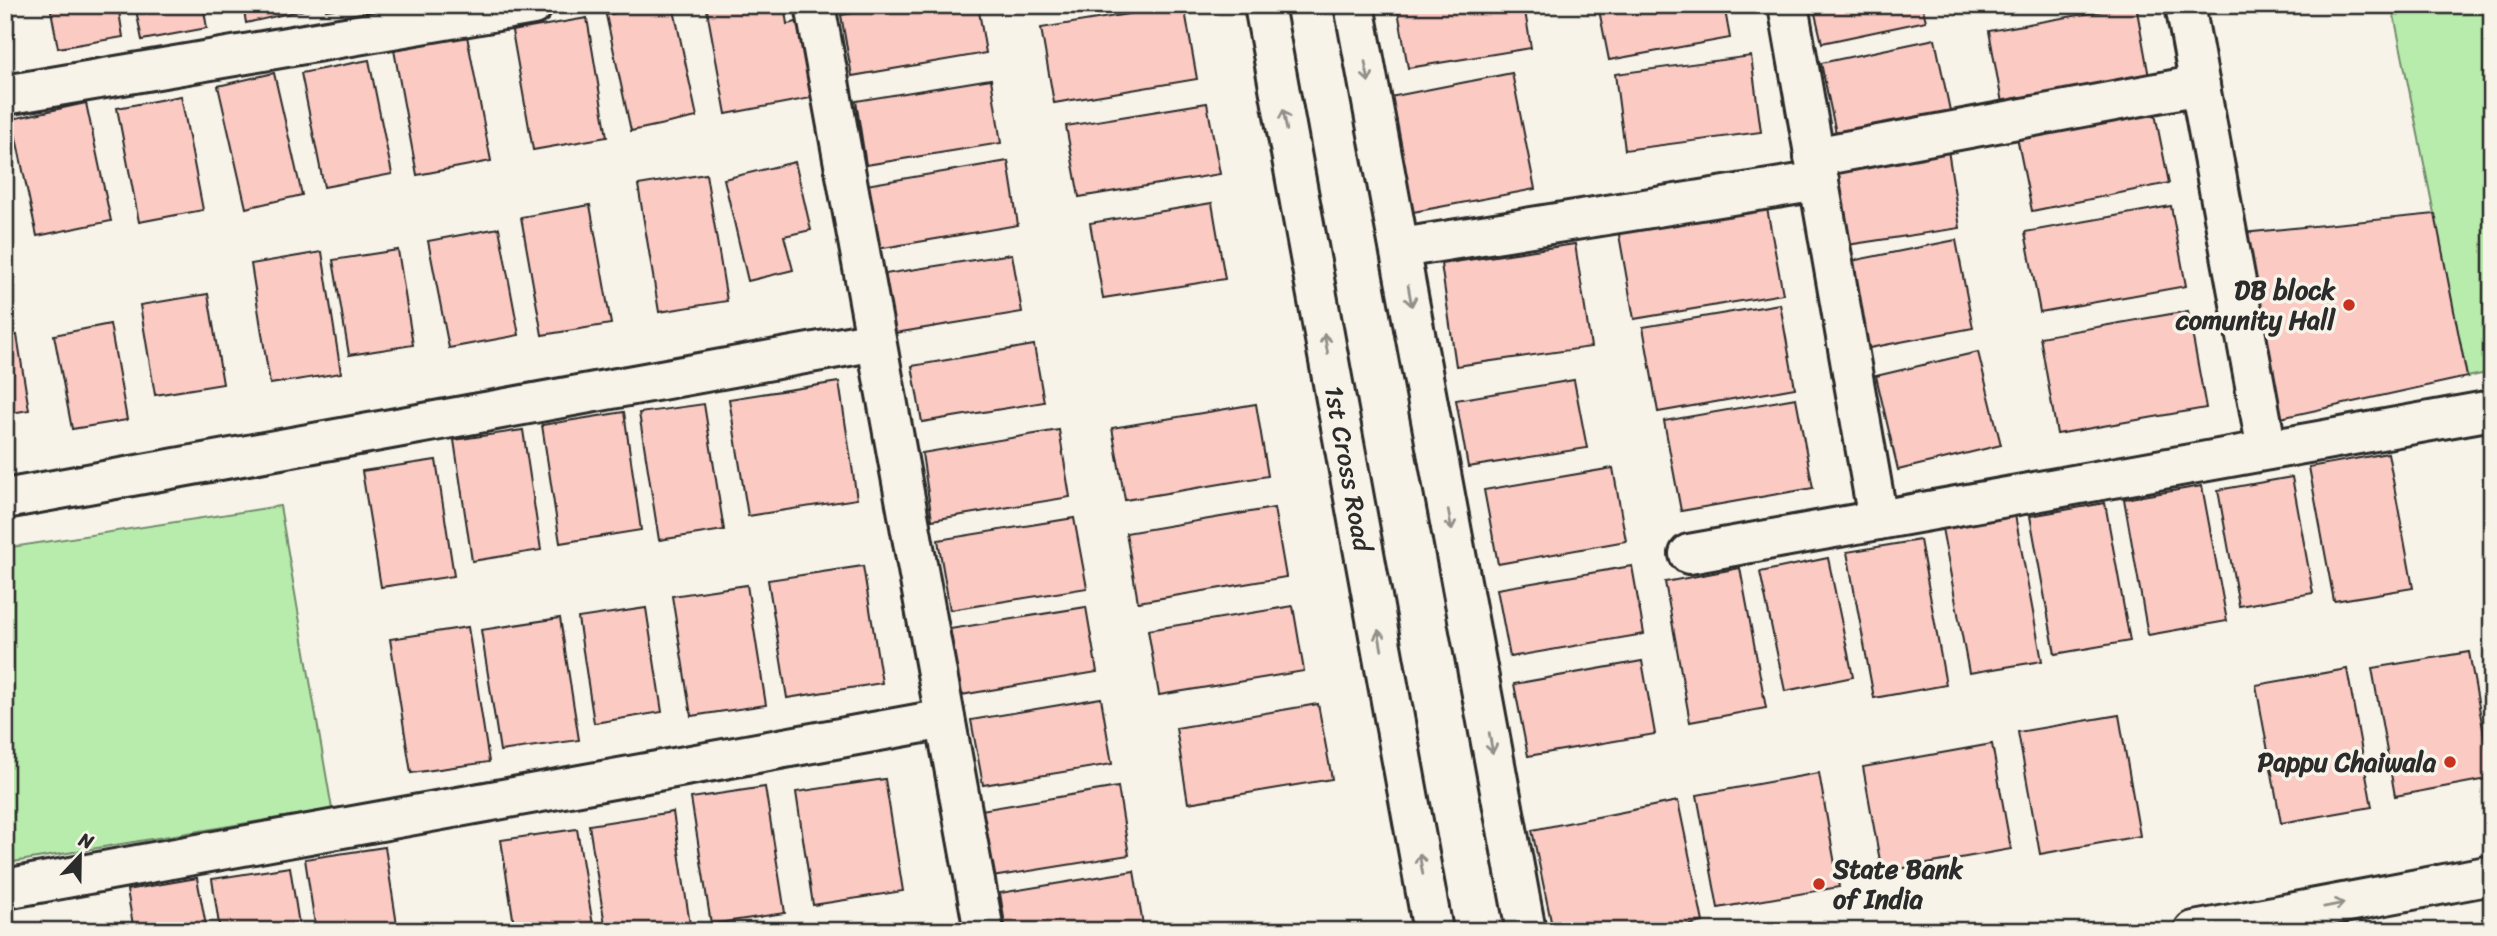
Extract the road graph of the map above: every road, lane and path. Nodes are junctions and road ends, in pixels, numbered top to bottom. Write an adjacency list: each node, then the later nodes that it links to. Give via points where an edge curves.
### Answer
1 (533, 5): 8 (street)
2 (816, 5): 11 (street)
3 (1264, 5): 21 (street, 1st Cross Road, one-way to 3)
4 (1354, 5): 10 (street, one-way to 10)
5 (1788, 5): 9 (street)
6 (2185, 5): 7 (street)
7 (2200, 85): 9 (street); 13 (street)
8 (5, 95)
9 (1816, 169): 10 (street); 15 (street)
10 (1401, 248): 22 (street, one-way to 22)
11 (876, 341): 14 (street); 17 (street)
12 (2492, 410): 13 (street)
13 (2267, 450): 15 (street)
14 (5, 499)
15 (1878, 520): 16 (street)
16 (1689, 554)
17 (945, 719): 19 (street); 20 (street)
18 (2492, 875): 23 (street, one-way to 18)
19 (5, 889)
20 (984, 931)
21 (1433, 931)
22 (1526, 931)
23 (2194, 931)

